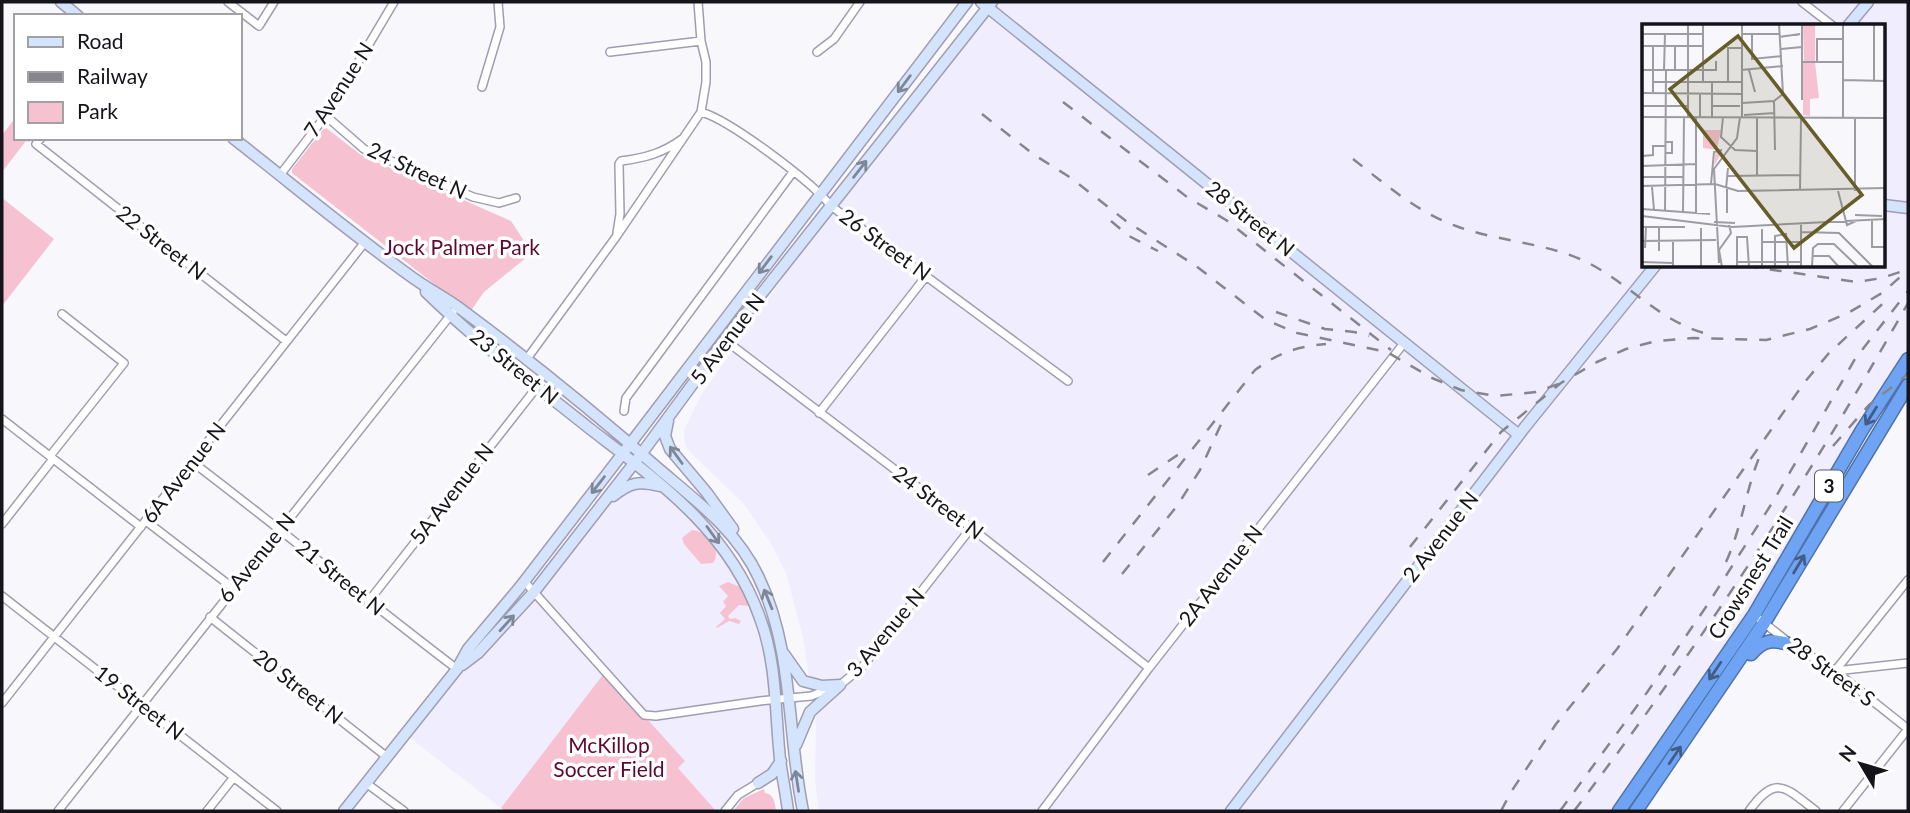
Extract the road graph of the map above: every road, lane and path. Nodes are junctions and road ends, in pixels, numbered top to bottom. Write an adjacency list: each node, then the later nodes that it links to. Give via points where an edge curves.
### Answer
1 (61, 2): 13 (main road)
2 (228, 2): 3 (street, via 259,26)
3 (274, 2)
4 (394, 2): 22 (street, 7 Avenue N)
5 (498, 2): 20 (street, via 500,27)
6 (698, 2): 17 (street)
7 (860, 2): 19 (street, via 834,39)
8 (952, 2): 16 (main road)
9 (967, 2): 16 (main road, 5 Avenue N)
10 (1802, 2): 14 (street)
11 (1868, 2): 15 (main road)
12 (987, 4): 31 (main road, 5 Avenue N, one-way to 12); 41 (main road, 28 Street N)
13 (76, 14)
14 (1830, 24)
15 (1850, 24)
16 (945, 30): 28 (main road, 5 Avenue N, one-way to 28)
17 (701, 41): 18 (street); 21 (street, via 706,72)
18 (610, 52)
19 (817, 52)
20 (482, 87)
21 (701, 113): 23 (street); 26 (street, 26 Street N, via 718,118)
22 (326, 117): 27 (street, 7 Avenue N); 29 (street, 24 Street N, via 364,149 473,197 499,203)
23 (686, 137): 33 (street); 33 (street, via 666,151 621,161)
24 (236, 140): 27 (main road, 23 Street N)
25 (39, 141): 40 (street, 22 Street N)
26 (793, 172): 28 (street, 26 Street N); 47 (street, via 626,398)
27 (280, 175): 34 (main road, 23 Street N)
28 (821, 193): 31 (street, 26 Street N); 52 (main road, 5 Avenue N, one-way to 52)
29 (516, 198)
30 (1885, 205): 32 (main road)
31 (831, 206): 36 (street, 26 Street N); 39 (main road, 5 Avenue N)
32 (1908, 208)
33 (616, 237): 43 (street)
34 (365, 242): 37 (main road, 23 Street N); 40 (street, 6A Avenue N)
35 (1652, 268): 51 (main road, 2 Avenue N)
36 (927, 275): 44 (street, 26 Street N); 48 (street)
37 (453, 311): 43 (main road, 23 Street N); 46 (main road, 23 Street N); 62 (street, 6 Avenue N)
38 (62, 314): 54 (street, via 124,363)
39 (725, 340): 48 (street, 24 Street N); 49 (main road, 5 Avenue N)
40 (286, 341): 56 (street, 6A Avenue N)
41 (1404, 343): 51 (main road, 28 Street N); 76 (street, 2A Avenue N)
42 (1908, 359): 71 (highway, Crowsnest Trail / 3, one-way to 71, via 1862,430)
43 (526, 360): 52 (main road, 23 Street N)
44 (1068, 381)
45 (1908, 385): 71 (highway, Crowsnest Trail / 3, one-way to 45)
46 (537, 387): 53 (main road, 23 Street N); 69 (street, 5A Avenue N)
47 (624, 411)
48 (819, 413): 61 (street, 24 Street N)
49 (669, 417): 55 (main road, 5 Avenue N); 63 (main road, one-way to 49, via 723,515 670,449 665,436)
50 (2, 419): 54 (street)
51 (1519, 435): 102 (main road, 2 Avenue N)
52 (630, 444): 53 (main road, 5 Avenue N); 55 (main road, 23 Street N)
53 (623, 454): 55 (main road, 23 Street N); 65 (main road, 5 Avenue N, one-way to 65)
54 (51, 458): 59 (street); 60 (street)
55 (638, 458): 57 (main road); 58 (main road, 5 Avenue N); 63 (main road, via 712,515)
56 (191, 461): 60 (street, 6A Avenue N); 62 (street, 21 Street N)
57 (665, 487): 58 (main road, via 632,484); 81 (main road, one-way to 81, via 709,529 745,584 766,637)
58 (601, 507): 67 (main road, 5 Avenue N)
59 (2, 524)
60 (144, 524): 66 (street); 72 (street, 6A Avenue N)
61 (971, 528): 76 (street, 24 Street N); 80 (street, 3 Avenue N, via 863,666)
62 (281, 529): 66 (street, 6 Avenue N); 69 (street, 21 Street N)
63 (744, 550): 74 (main road, one-way to 63, via 768,599)
64 (1908, 580): 79 (street)
65 (524, 582): 67 (street); 78 (main road, 5 Avenue N)
66 (233, 588): 70 (street, 6 Avenue N)
67 (534, 592): 78 (main road, 5 Avenue N, one-way to 67, via 478,653); 81 (street, 3 Avenue N, via 644,715)
68 (2, 596): 72 (street, 19 Street N)
69 (368, 602): 78 (street, 21 Street N)
70 (210, 617): 84 (street, 6 Avenue N); 87 (street, 20 Street N)
71 (1759, 619): 73 (street, 28 Street S); 77 (highway, Crowsnest Trail / 3); 103 (highway, Crowsnest Trail / 3, one-way to 103)
72 (54, 637): 83 (street, 6A Avenue N); 84 (street, 19 Street N)
73 (1792, 645): 77 (highway, via 1764,642); 79 (street, 28 Street S)
74 (782, 650): 80 (main road, via 803,681); 82 (main road)
75 (1908, 663): 79 (street)
76 (1149, 668): 101 (street, 2A Avenue N)
77 (1735, 668): 104 (highway, Crowsnest Trail / 3, one-way to 77)
78 (457, 669): 87 (main road, 5 Avenue N)
79 (1835, 671): 85 (street, 28 Street S)
80 (840, 685): 82 (street, 3 Avenue N); 86 (main road, via 810,712)
81 (776, 700): 82 (street, 3 Avenue N); 88 (main road)
82 (789, 700): 86 (main road)
83 (2, 703)
84 (142, 706): 89 (street, 19 Street N); 93 (street, 6 Avenue N)
85 (1908, 729): 107 (street)
86 (794, 751): 100 (main road, one-way to 86)
87 (387, 757): 90 (main road, 5 Avenue N)
88 (781, 761): 91 (main road); 92 (main road)
89 (234, 778): 94 (street); 95 (street, 19 Street N)
90 (366, 783): 96 (main road, 5 Avenue N); 97 (street)
91 (758, 783): 92 (main road); 98 (street, via 738,795)
92 (786, 794): 99 (main road)
93 (58, 811)
94 (207, 811)
95 (277, 811)
96 (344, 811)
97 (404, 811)
98 (725, 811)
99 (788, 811)
100 (803, 811)
101 (1042, 811)
102 (1231, 811)
103 (1619, 811)
104 (1636, 811)
105 (1749, 811): 106 (street, via 1763,793 1778,788)
106 (1816, 811)
107 (1843, 811)

